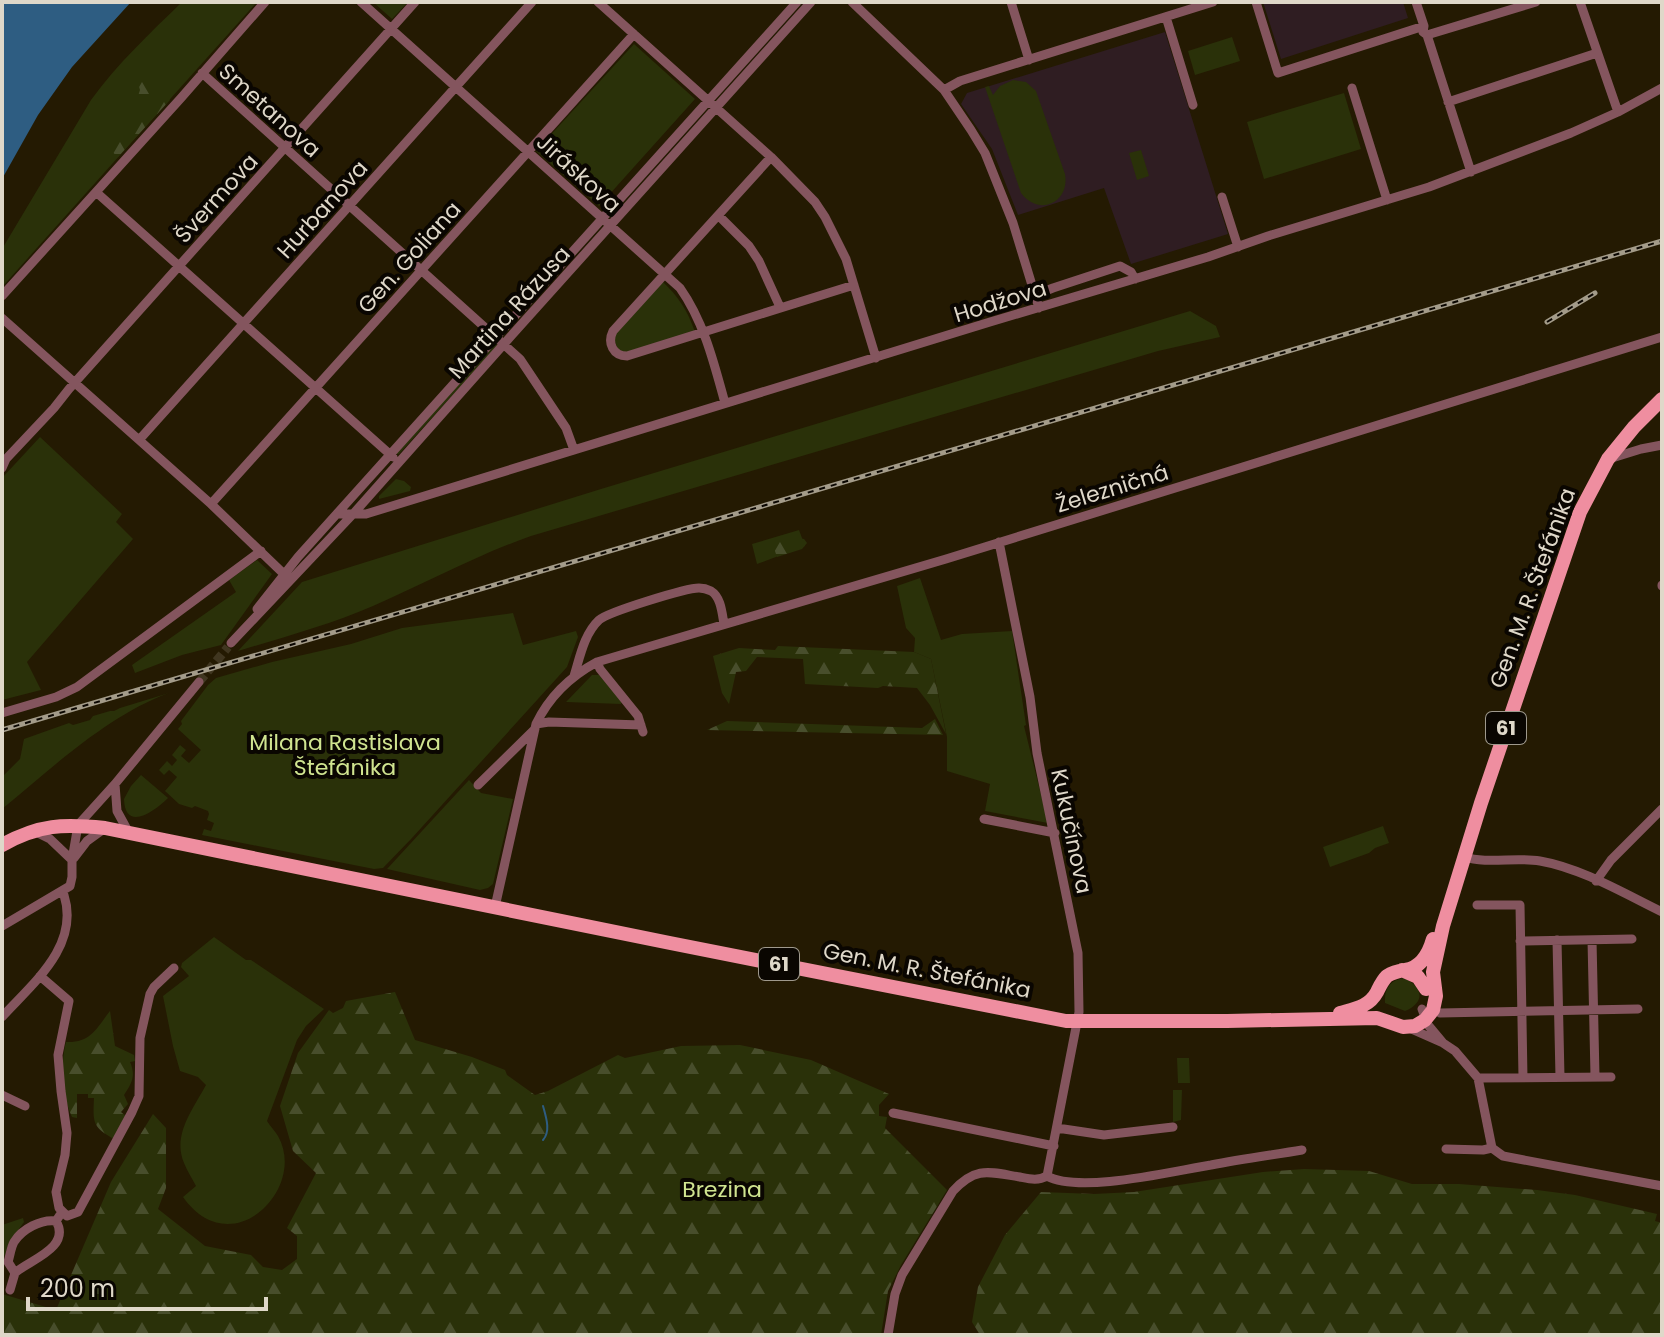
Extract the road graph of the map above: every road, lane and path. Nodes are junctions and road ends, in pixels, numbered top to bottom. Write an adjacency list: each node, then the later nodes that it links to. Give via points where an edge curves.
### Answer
1 (265, 2): 21 (street)
2 (361, 2): 16 (street, Jiráskova)
3 (415, 2): 16 (street, Švermova)
4 (532, 2): 22 (street, Hurbanova)
5 (598, 2): 18 (street)
6 (797, 2): 27 (street, Martina Rázusa)
7 (811, 2): 27 (street, Martina Rázusa)
8 (852, 2): 25 (street)
9 (1011, 2): 20 (street)
10 (1213, 2): 15 (street)
11 (1256, 2): 17 (street, via 1278,73)
12 (1416, 2): 17 (street)
13 (1536, 2): 17 (street)
14 (1580, 2): 19 (street)
15 (1166, 17): 20 (street); 28 (street)
16 (391, 29): 22 (street, Jiráskova); 30 (street, Švermova)
17 (1425, 31): 26 (street)
18 (634, 34): 27 (street); 31 (street, Gen. Goliana)
19 (1597, 53): 26 (street); 29 (street)
20 (1029, 60): 25 (street)
21 (202, 73): 30 (street, Smetanova); 34 (street)
22 (455, 87): 31 (street, Jiráskova); 37 (street, Hurbanova)
23 (1352, 88): 36 (street)
24 (1662, 88): 29 (street, Hodžova)
25 (944, 90): 46 (street, via 985,153)
26 (1448, 102): 33 (street)
27 (713, 103): 32 (street); 39 (street, Martina Rázusa)
28 (1193, 105)
29 (1618, 112): 33 (street, Hodžova)
30 (286, 148): 37 (street, Smetanova); 41 (street, Švermova)
31 (528, 152): 39 (street, Jiráskova); 42 (street, Gen. Goliana)
32 (771, 157): 38 (street); 45 (street, via 825,217)
33 (1471, 172): 36 (street, Hodžova)
34 (96, 192): 41 (street); 47 (street)
35 (1222, 197): 40 (street)
36 (1387, 200): 40 (street, Hodžova)
37 (349, 205): 42 (street, Smetanova); 51 (street, Hurbanova)
38 (719, 216): 43 (street); 48 (street, via 754,253)
39 (607, 221): 43 (street, Jiráskova); 54 (street, Martina Rázusa)
40 (1238, 247): 44 (street, Hodžova)
41 (180, 266): 51 (street); 56 (street, Švermova)
42 (422, 269): 54 (street, Smetanova); 57 (street, Gen. Goliana)
43 (665, 274): 52 (street, Jiráskova, via 691,304); 52 (street, via 613,331 610,344 615,352 627,356)
44 (1135, 279): 46 (street, via 1120,266); 49 (street, Hodžova)
45 (854, 285): 48 (street); 55 (street)
46 (1035, 295): 49 (street)
47 (2, 296)
48 (780, 307): 52 (street)
49 (1039, 308): 55 (street, Hodžova)
50 (2, 318): 56 (street)
51 (243, 323): 57 (street); 60 (street, Hurbanova)
52 (704, 332): 59 (street, Jiráskova)
53 (1662, 337): 70 (street, Železničná)
54 (500, 340): 62 (street, Smetanova, via 520,359 559,416); 63 (street, Martina Rázusa); 65 (street, Martina Rázusa)
55 (876, 358): 59 (street, Hodžova)
56 (75, 383): 60 (street); 66 (street, Švermova)
57 (316, 388): 63 (street); 67 (street, Gen. Goliana)
58 (1662, 399): 64 (main road, Gen. M. R. Štefánika / 61)
59 (725, 403): 62 (street, Hodžova)
60 (139, 440): 67 (street)
61 (1662, 445): 64 (street)
62 (574, 450): 68 (street, Hodžova, via 366,514)
63 (390, 455): 65 (street); 69 (street, Martina Rázusa)
64 (1608, 459): 90 (main road, Gen. M. R. Štefánika / 61, via 1568,542)
65 (399, 462): 68 (street, Martina Rázusa)
66 (2, 468)
67 (211, 504): 71 (street)
68 (354, 513): 69 (street, Hodžova); 72 (street, Martina Rázusa)
69 (337, 514): 72 (street, Martina Rázusa)
70 (999, 542): 73 (street, Železničná); 88 (street, Kukučínova)
71 (261, 551): 72 (street); 78 (street, via 77,687)
72 (288, 577): 74 (street, Martina Rázusa)
73 (724, 624): 75 (street, Železničná); 76 (street, via 718,598 703,588 608,614 591,631)
74 (229, 645)
75 (597, 662): 76 (street, Železničná); 79 (street, via 642,728 549,722)
76 (574, 676): 79 (street, via 545,706)
77 (199, 682): 80 (street)
78 (2, 713)
79 (536, 726): 81 (street); 95 (street)
80 (115, 784): 84 (street); 87 (street, via 117,811)
81 (478, 785)
82 (1662, 809): 92 (street)
83 (984, 819): 88 (street)
84 (78, 825): 85 (main road, 61); 86 (main road, 61); 91 (street)
85 (105, 828): 87 (main road, 61); 91 (street, via 87,841)
86 (33, 830): 89 (main road, 61); 91 (street, via 50,839)
87 (129, 833): 95 (main road, 61)
88 (1055, 833): 116 (street, Kukučínova, via 1078,953)
89 (2, 845)
90 (1464, 857): 92 (street, via 1544,862); 102 (main road, 61)
91 (72, 870): 97 (street, via 70,886)
92 (1596, 881): 96 (street)
93 (64, 895): 106 (street, via 66,929 58,953)
94 (1477, 905): 101 (street, via 1520,905)
95 (495, 907): 116 (main road, Gen. M. R. Štefánika / 61)
96 (1662, 912)
97 (2, 926)
98 (1632, 939): 100 (street)
99 (1557, 940): 100 (street); 101 (street); 111 (street)
100 (1592, 940): 112 (street)
101 (1520, 941): 110 (street)
102 (1436, 943): 104 (main road, via 1414,960); 105 (main road, 61, via 1424,959); 107 (main road, 61); 115 (main road, 61)
103 (174, 968): 135 (street, via 151,991 140,1038 139,1096 132,1112 78,1212)
104 (1386, 968): 105 (main road); 113 (main road)
105 (1405, 970): 107 (main road); 108 (main road, 61, via 1381,982)
106 (40, 976): 114 (street); 135 (street, via 69,1001 58,1055 67,1133 56,1192)
107 (1426, 989): 115 (main road, 61)
108 (1382, 1009): 113 (main road, 61); 115 (main road, 61, via 1400,1019); 117 (main road, 61, via 1399,1026)
109 (1638, 1009): 112 (street)
110 (1522, 1011): 111 (street); 115 (street); 123 (street)
111 (1557, 1011): 112 (street); 120 (street)
112 (1594, 1011): 119 (street)
113 (1343, 1015): 116 (main road, 61)
114 (2, 1017)
115 (1431, 1017): 117 (main road); 118 (street)
116 (1077, 1021): 128 (street, Kukučínova)
117 (1409, 1028): 118 (street)
118 (1443, 1043): 122 (street)
119 (1595, 1076): 120 (street); 121 (street)
120 (1560, 1077): 123 (street)
121 (1611, 1077)
122 (1478, 1078): 123 (street); 130 (street)
123 (1523, 1078)
124 (2, 1095): 125 (street)
125 (25, 1106)
126 (893, 1113): 129 (street)
127 (1173, 1127): 128 (street, via 1104,1135)
128 (1057, 1128): 129 (street, Kukučínova)
129 (1054, 1146): 133 (street, Kukučínova)
130 (1492, 1148): 131 (street); 134 (street, via 1503,1156)
131 (1446, 1149)
132 (1302, 1150): 133 (street, via 1104,1182)
133 (1047, 1176): 139 (street, via 976,1173 964,1180 902,1275)
134 (1662, 1186)
135 (59, 1216): 137 (street, via 52,1246); 137 (street, via 14,1241 8,1262)
136 (18, 1259): 137 (street)
137 (13, 1271): 138 (street)
138 (11, 1290)
139 (888, 1335)

